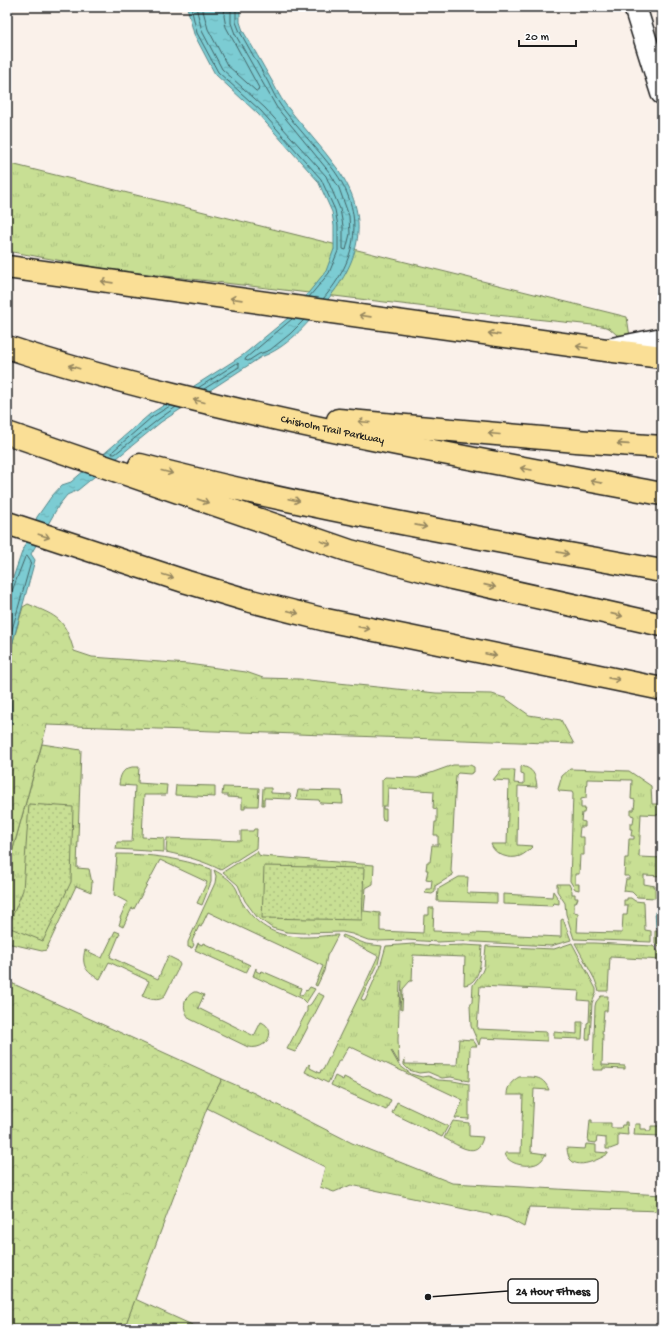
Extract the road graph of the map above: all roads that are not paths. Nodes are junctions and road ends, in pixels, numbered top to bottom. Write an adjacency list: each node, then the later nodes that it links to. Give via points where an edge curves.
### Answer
1 (634, 7): 2 (street)
2 (662, 93)
3 (11, 268): 6 (highway, one-way to 3)
4 (662, 339): 6 (street)
5 (7, 347): 8 (highway, Chisholm Trail Parkway, one-way to 5, via 114,379)
6 (606, 350): 7 (highway)
7 (662, 357)
8 (237, 410): 10 (highway, one-way to 8); 11 (highway, Chisholm Trail Parkway, one-way to 8, via 440,453)
9 (7, 432): 13 (highway, one-way to 13, via 184,476 339,510); 14 (highway, one-way to 14, via 350,551 452,578)
10 (662, 447)
11 (662, 494)
12 (7, 523): 15 (highway, one-way to 15, via 247,600 326,620)
13 (662, 571)
14 (662, 625)
15 (662, 689)

